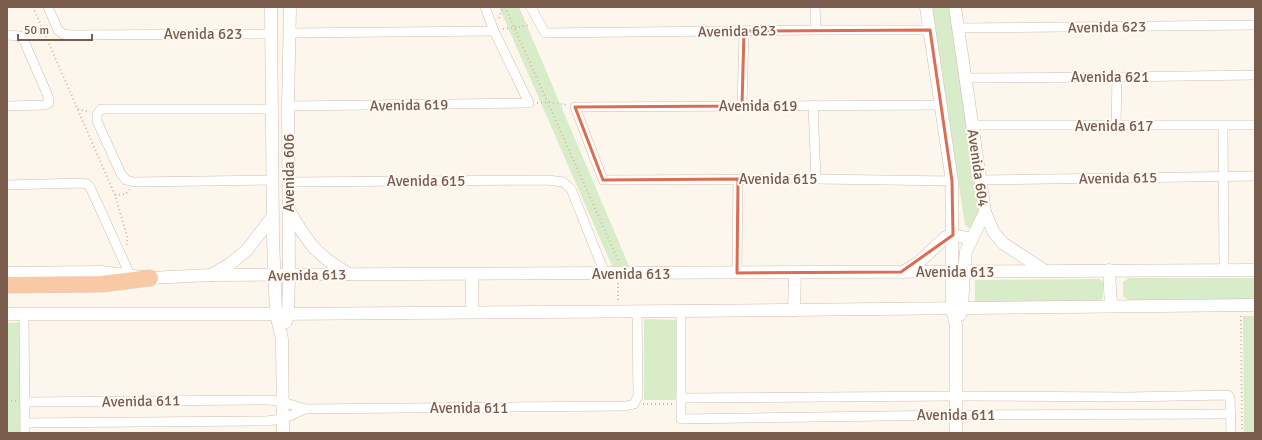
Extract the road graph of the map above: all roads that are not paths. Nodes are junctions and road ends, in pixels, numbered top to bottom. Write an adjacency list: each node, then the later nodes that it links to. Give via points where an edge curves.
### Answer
1 (48, 7): 16 (street, Avenida 623, via 58,30 71,36)
2 (271, 7): 16 (street, Avenida 606)
3 (290, 7): 15 (street, Avenida 606)
4 (485, 7): 13 (street)
5 (531, 7): 14 (street, Avenida 623, via 545,33)
6 (815, 7): 11 (street)
7 (926, 7): 12 (street, Avenida 604)
8 (955, 7): 10 (street, Avenida 604)
9 (1255, 25): 10 (street, Avenida 623)
10 (958, 28): 20 (street, Avenida 604)
11 (816, 30): 12 (street, Avenida 623); 14 (street, Avenida 623)
12 (930, 30): 21 (street, Avenida 604)
13 (494, 31): 15 (street); 23 (street, Avenida 619, via 529,103)
14 (744, 31): 24 (street)
15 (291, 33): 23 (street, Avenida 606)
16 (271, 34): 26 (street, Avenida 606)
17 (7, 36): 22 (street, via 20,36 24,41 49,103)
18 (1255, 75): 19 (street, Avenida 621)
19 (1117, 77): 20 (street, Avenida 621); 29 (street)
20 (965, 78): 27 (street, Avenida 604)
21 (941, 105): 25 (street, Avenida 619); 38 (street, Avenida 604)
22 (7, 106)
23 (288, 106): 39 (street, Avenida 606)
24 (742, 106): 25 (street, Avenida 619); 36 (street, Avenida 619, via 574,107)
25 (813, 106): 33 (street)
26 (272, 109): 35 (street, Avenida 606); 35 (street, via 101,109 96,114 121,174 126,180)
27 (972, 125): 29 (street, Avenida 617); 37 (street, Avenida 604)
28 (1255, 125): 30 (street, Avenida 617)
29 (1116, 126): 30 (street, Avenida 617)
30 (1223, 126): 32 (street)
31 (1255, 176): 32 (street, Avenida 615)
32 (1224, 177): 37 (street, Avenida 615); 49 (street)
33 (816, 178): 34 (street, Avenida 615); 38 (street, Avenida 615)
34 (738, 179): 36 (street, Avenida 615); 55 (street)
35 (273, 180): 43 (street, Avenida 606)
36 (604, 180)
37 (980, 180): 42 (street, Avenida 604)
38 (952, 181): 46 (street, Avenida 604)
39 (290, 182): 41 (street, Avenida 606); 58 (street, Avenida 615, via 563,182 571,189)
40 (7, 185): 59 (street, via 87,184)
41 (289, 210): 44 (street, Avenida 606); 60 (street, via 308,242 318,253)
42 (985, 212): 47 (street, Avenida 604); 51 (street, via 994,233 1004,244)
43 (273, 216): 45 (street, Avenida 606); 61 (street, via 247,250)
44 (289, 228): 45 (street); 63 (street, Avenida 606)
45 (273, 229): 62 (street, Avenida 606)
46 (953, 235): 47 (street); 52 (street, via 946,237 919,262); 53 (street, Avenida 604)
47 (972, 239): 53 (street, Avenida 604)
48 (1109, 270): 49 (street, Avenida 613); 51 (street, Avenida 613); 67 (street)
49 (1224, 270): 50 (street, Avenida 613)
50 (1255, 270)
51 (1045, 271): 53 (street, Avenida 613)
52 (901, 272): 53 (street, Avenida 613); 56 (street, Avenida 613)
53 (958, 272): 68 (street, Avenida 604)
54 (7, 273): 59 (street, Avenida 613, via 101,272)
55 (737, 273): 56 (street, Avenida 613); 58 (street, Avenida 613)
56 (795, 273): 69 (street)
57 (472, 274): 58 (street, Avenida 613); 60 (street, Avenida 613); 72 (street)
58 (611, 274)
59 (130, 275): 64 (street, Avenida 613)
60 (350, 275): 63 (street, Avenida 613)
61 (211, 276): 62 (street, Avenida 613); 64 (street, Avenida 613)
62 (274, 276): 63 (street, Avenida 613); 75 (street, Avenida 606)
63 (289, 276): 75 (street, Avenida 606)
64 (150, 278): 65 (highway, via 102,284)
65 (7, 285)
66 (1255, 305): 67 (street)
67 (1111, 306): 68 (street)
68 (957, 309): 69 (street); 76 (street, Avenida 604)
69 (794, 310): 71 (street)
70 (637, 311): 71 (street); 72 (street); 80 (street, Avenida 611, via 638,396 634,404)
71 (681, 311): 77 (street)
72 (472, 312): 75 (street)
73 (7, 314): 74 (street)
74 (24, 314): 75 (street); 78 (street)
75 (282, 314): 79 (street, Avenida 606)
76 (955, 396): 77 (street, Avenida 611); 81 (street, Avenida 611, via 1229,396); 82 (street, Avenida 604)
77 (681, 401): 82 (street, Avenida 611, via 681,419)
78 (20, 402): 79 (street, Avenida 611); 84 (street)
79 (283, 402): 80 (street, Avenida 611); 83 (street, Avenida 606)
80 (305, 409): 83 (street, Avenida 611)
81 (1231, 414): 82 (street, Avenida 611); 88 (street)
82 (956, 415): 87 (street, Avenida 604)
83 (283, 419): 84 (street, Avenida 611); 86 (street, Avenida 606)
84 (25, 422): 85 (street)
85 (25, 433)
86 (283, 433)
87 (956, 433)
88 (1231, 433)

